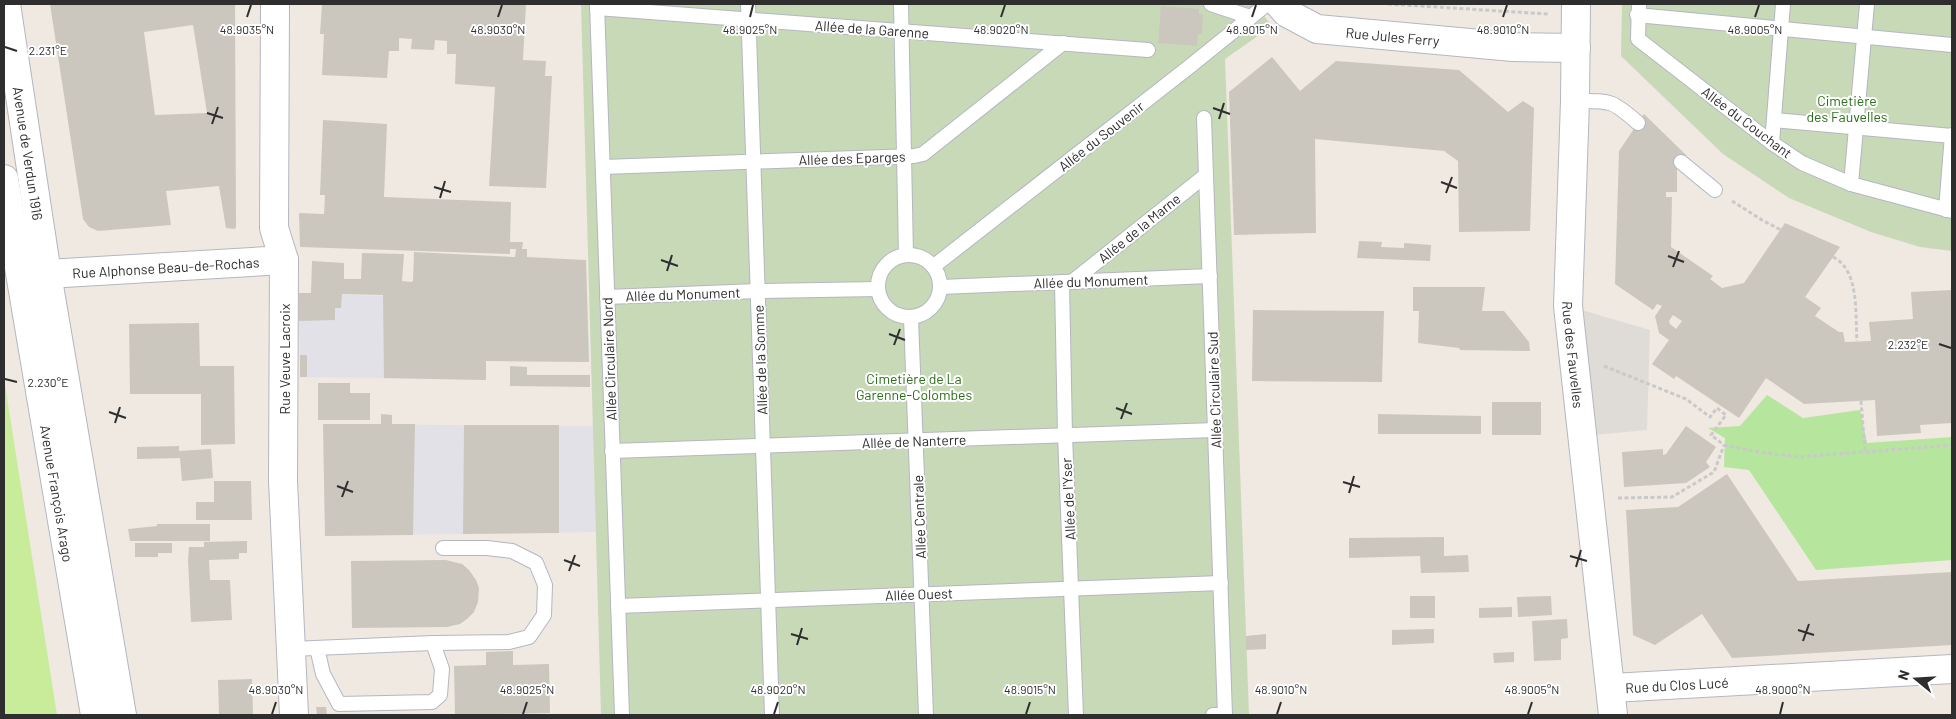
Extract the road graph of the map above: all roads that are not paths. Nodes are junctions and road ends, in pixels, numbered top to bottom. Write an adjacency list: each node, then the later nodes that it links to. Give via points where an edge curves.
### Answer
1 (6, 4): 42 (street, Avenue de Verdun 1916)
2 (275, 4): 39 (street, Rue Veuve Lacroix, via 274,228)
3 (748, 4): 14 (lane, Allée de la Somme)
4 (901, 4): 16 (lane)
5 (1211, 4): 13 (lane)
6 (1267, 4): 13 (lane, Allée du Souvenir)
7 (1279, 4): 20 (street, Rue Jules Ferry, via 1292,17 1317,29 1513,47)
8 (1783, 4): 15 (lane)
9 (1867, 4): 17 (lane)
10 (597, 6): 14 (lane, Allée de la Garenne); 32 (lane, Allée Circulaire Nord)
11 (1576, 10): 20 (street, Rue des Fauvelles)
12 (1638, 10): 15 (lane); 28 (lane, Allée du Couchant, via 1638,39)
13 (1250, 18): 40 (lane, Allée du Souvenir)
14 (748, 20): 16 (lane, Allée de la Garenne); 30 (lane, Allée de la Somme)
15 (1780, 28): 17 (lane); 24 (lane)
16 (902, 31): 18 (lane, Allée de la Garenne); 29 (lane)
17 (1864, 36): 19 (lane); 26 (lane)
18 (1063, 43): 21 (lane, Allée de la Garenne); 29 (lane, Allée des Eparges, via 923,154)
19 (1952, 45)
20 (1576, 48): 22 (street, Rue des Fauvelles)
21 (1148, 50)
22 (1575, 101): 25 (lane, via 1608,101 1620,106); 64 (street, Rue des Fauvelles, via 1568,306)
23 (1204, 118): 33 (lane, Allée Circulaire Sud)
24 (1774, 120): 26 (lane); 28 (lane)
25 (1638, 122)
26 (1856, 128): 27 (lane); 35 (lane)
27 (1952, 136): 37 (lane)
28 (1772, 143): 35 (lane, Allée du Couchant, via 1802,163)
29 (904, 157): 30 (lane, Allée des Eparges); 38 (lane)
30 (753, 162): 32 (lane, Allée des Eparges); 47 (lane, Allée de la Somme)
31 (1681, 162): 36 (lane)
32 (603, 168): 48 (lane, Allée Circulaire Nord)
33 (1206, 175): 43 (lane, Allée Circulaire Sud); 44 (lane, Allée de la Marne)
34 (4, 179): 41 (street, Avenue de Verdun 1916)
35 (1851, 184): 37 (lane, Allée du Couchant)
36 (1715, 190)
37 (1949, 210)
38 (906, 255): 40 (lane, via 916,255); 46 (lane, via 894,258 885,266 879,277)
39 (284, 260): 42 (street, Rue Alphonse Beau-de-Rochas); 62 (street, Rue Veuve Lacroix, via 283,481)
40 (934, 266): 45 (lane)
41 (20, 271): 65 (street, Avenue François Arago)
42 (47, 274): 66 (street, Avenue François Arago)
43 (1210, 276): 44 (lane, Allée du Monument); 50 (lane, Allée Circulaire Sud)
44 (1067, 282): 45 (lane, Allée du Monument); 51 (lane, Allée de l'Yser)
45 (941, 287): 49 (lane, via 932,308)
46 (878, 289): 47 (lane, Allée du Monument); 49 (lane, via 888,310)
47 (758, 291): 48 (lane, Allée du Monument); 53 (lane, Allée de la Somme)
48 (607, 297): 54 (lane, Allée Circulaire Nord)
49 (911, 318): 52 (lane, Allée Centrale)
50 (1215, 430): 51 (lane, Allée de Nanterre); 56 (lane, Allée Circulaire Sud)
51 (1065, 435): 52 (lane, Allée de Nanterre); 57 (lane, Allée de l'Yser)
52 (916, 440): 53 (lane, Allée de Nanterre); 58 (lane, Allée Centrale)
53 (763, 446): 54 (lane, Allée de Nanterre); 59 (lane, Allée de la Somme)
54 (612, 451): 60 (lane, Allée Circulaire Nord)
55 (443, 548): 61 (lane, via 512,551 536,563 545,584 544,615 529,637 509,642)
56 (1220, 583): 57 (lane, Allée Ouest); 73 (lane, Allée Circulaire Sud)
57 (1072, 589): 58 (lane, Allée Ouest); 71 (lane, Allée de l'Yser)
58 (922, 594): 59 (lane, Allée Ouest); 70 (lane, Allée Centrale)
59 (768, 600): 60 (lane, Allée Ouest); 69 (lane, Allée de la Somme)
60 (618, 606): 68 (lane, Allée Circulaire Nord)
61 (433, 643): 62 (lane); 62 (lane, via 443,676 440,695 432,702 339,704 324,674)
62 (304, 649): 67 (street, Rue Veuve Lacroix)
63 (1952, 669): 64 (street, Rue du Clos Lucé)
64 (1612, 702)
65 (95, 715)
66 (122, 715)
67 (294, 715)
68 (622, 715)
69 (772, 715)
70 (926, 715)
71 (1076, 715)
72 (1213, 715): 73 (lane)
73 (1225, 715)

